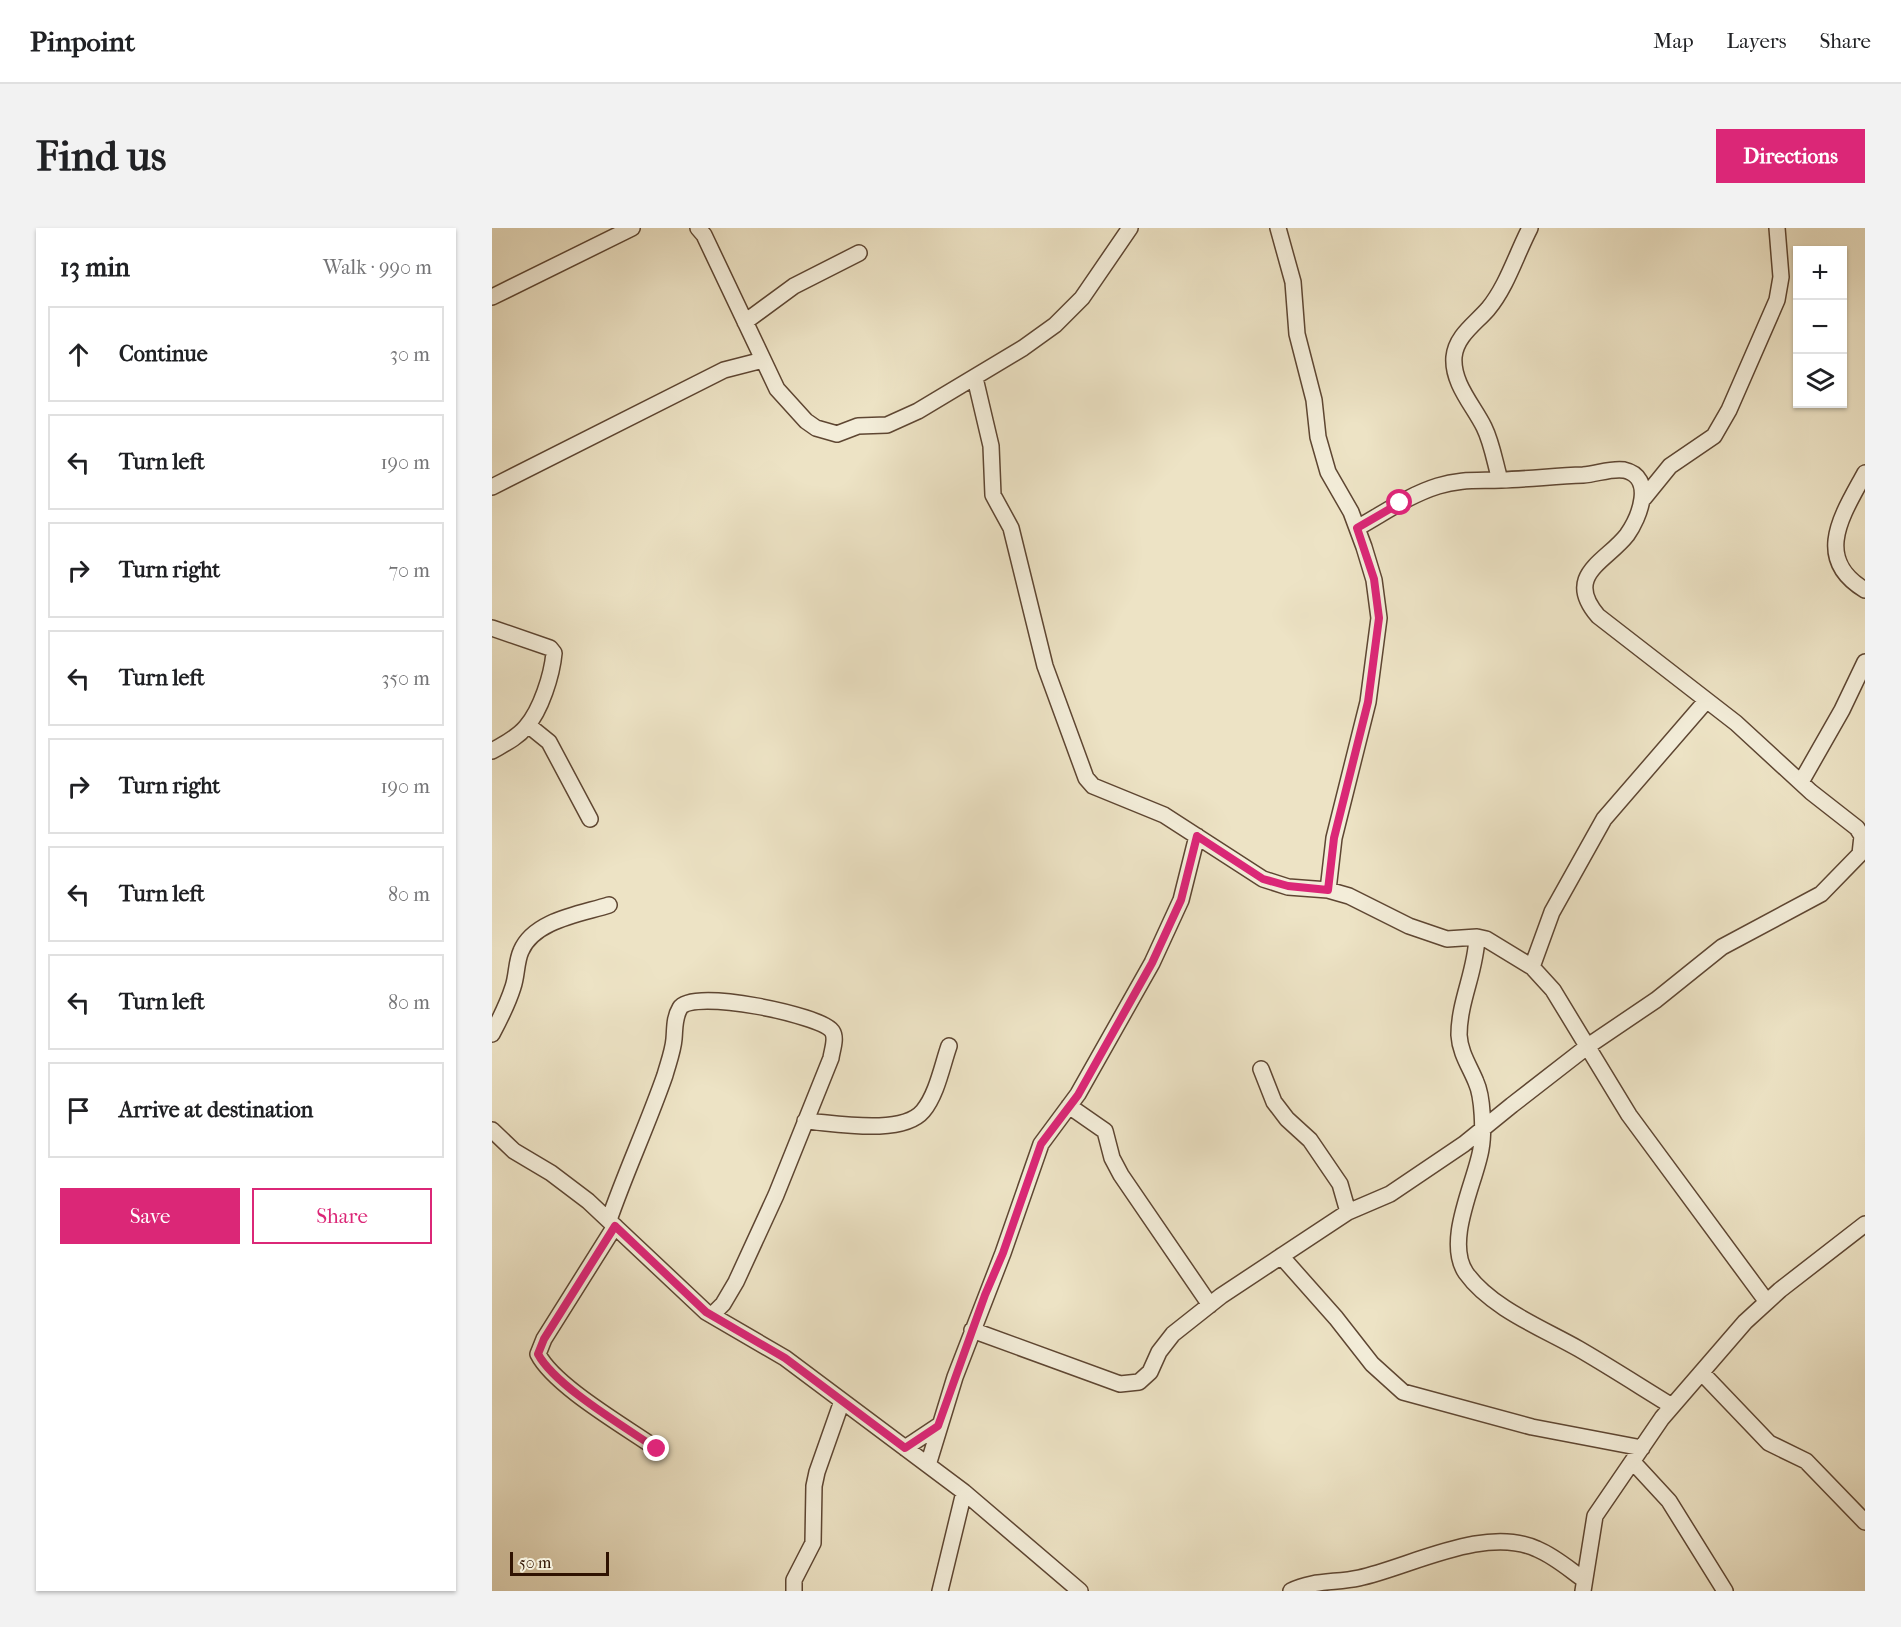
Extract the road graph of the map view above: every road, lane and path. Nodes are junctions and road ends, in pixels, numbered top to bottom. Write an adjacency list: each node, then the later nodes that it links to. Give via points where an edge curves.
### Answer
1 (632, 228): 8 (street)
2 (698, 228): 9 (street)
3 (1130, 228): 11 (street, via 1082,298 1055,325)
4 (1278, 228): 16 (street, via 1293,282 1297,334 1314,400 1318,437 1328,472)
5 (1530, 228): 13 (street, via 1506,280 1488,309 1456,345 1454,358 1464,393 1485,429)
6 (1777, 228): 15 (street, via 1781,277 1777,300 1729,410 1714,436 1670,466)
7 (859, 252): 9 (street, via 794,286)
8 (492, 297)
9 (745, 322): 10 (street)
10 (763, 360): 11 (street, via 777,389 806,421 837,434 858,426 887,425); 14 (street, via 724,370)
11 (975, 378): 25 (street, via 991,446 993,495 1011,528 1045,666 1078,764 1093,786 1164,815)
12 (1865, 473): 17 (street, via 1841,518 1835,542 1839,566)
13 (1500, 480): 15 (street, via 1619,470 1637,477); 16 (street, via 1466,479 1437,486 1411,496)
14 (492, 487)
15 (1644, 498): 20 (street, via 1627,535 1589,573 1587,602 1598,616)
16 (1357, 528): 26 (street, via 1374,579 1379,618 1368,702 1334,838)
17 (1865, 590)
18 (492, 628): 21 (street, via 550,648 554,653)
19 (1865, 662): 23 (street)
20 (1706, 701): 23 (street); 29 (street, via 1604,819 1552,912)
21 (528, 725): 22 (street); 24 (street, via 549,742)
22 (492, 751)
23 (1801, 782): 32 (street, via 1857,828 1862,847 1853,865 1821,894 1722,947 1656,1000)
24 (590, 819)
25 (1197, 836): 26 (street, via 1263,879); 34 (street, via 1181,900 1152,963)
26 (1328, 890): 28 (street, via 1447,939)
27 (609, 905): 30 (street, via 542,928 525,944 513,990)
28 (1477, 937): 29 (street); 36 (street, via 1459,1036 1477,1084)
29 (1533, 967): 32 (street, via 1553,990)
30 (492, 1034)
31 (949, 1046): 35 (street, via 928,1105 914,1119 874,1126)
32 (1588, 1046): 36 (street); 42 (street, via 1629,1115)
33 (1261, 1069): 38 (street, via 1274,1102 1310,1140 1340,1184)
34 (1069, 1106): 43 (street, via 1106,1131 1120,1175); 45 (street, via 1041,1144)
35 (805, 1121): 39 (street, via 831,1058 833,1032 822,1023 745,1003 687,1002 677,1016 665,1074); 44 (street, via 736,1282)
36 (1483, 1129): 38 (street, via 1390,1194); 48 (street, via 1481,1151 1462,1207 1460,1250 1464,1271 1502,1304)
37 (492, 1130): 39 (street, via 514,1151 551,1173)
38 (1348, 1212): 41 (street)
39 (612, 1223): 44 (street); 52 (street, via 538,1354 544,1366 561,1381)
40 (1865, 1224): 42 (street)
41 (1281, 1256): 43 (street); 51 (street, via 1372,1364 1403,1392 1532,1426)
42 (1767, 1302): 46 (street, via 1745,1322)
43 (1210, 1305): 45 (street, via 1173,1334 1150,1372 1139,1382 1120,1384)
44 (712, 1316): 47 (street, via 785,1358)
45 (972, 1330): 49 (street)
46 (1703, 1374): 48 (street); 56 (street, via 1769,1443 1806,1461)
47 (842, 1401): 50 (street); 58 (street, via 817,1472 813,1543 794,1580)
48 (1672, 1406): 51 (street)
49 (938, 1426): 50 (street); 54 (street)
50 (905, 1448): 54 (street)
51 (1642, 1448): 53 (street)
52 (657, 1449)
53 (1633, 1462): 57 (street, via 1595,1516); 62 (street, via 1669,1501)
54 (928, 1465): 55 (street)
55 (964, 1492): 59 (street); 60 (street)
56 (1865, 1522)
57 (1583, 1585): 61 (street, via 1537,1549 1518,1543 1493,1543)
58 (794, 1591)
59 (940, 1591)
60 (1080, 1591)
61 (1292, 1591)
62 (1725, 1591)

